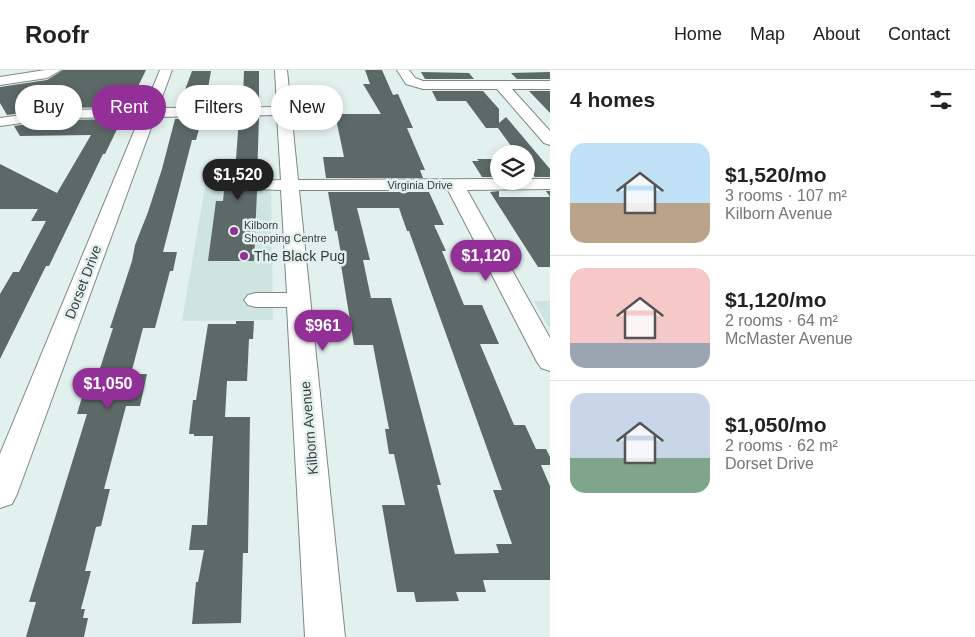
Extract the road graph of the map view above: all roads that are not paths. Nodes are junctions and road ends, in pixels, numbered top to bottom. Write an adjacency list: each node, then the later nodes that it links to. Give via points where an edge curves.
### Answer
1 (55, 70): 5 (street)
2 (166, 70): 6 (street, Dorset Drive)
3 (281, 70): 7 (street, Kilborn Avenue)
4 (403, 70): 9 (street, via 413,84)
5 (0, 81)
6 (160, 85)
7 (282, 85)
8 (550, 85): 9 (street)
9 (501, 86): 16 (street)
10 (271, 111): 11 (street)
11 (166, 112)
12 (92, 113): 13 (street)
13 (0, 122)
14 (143, 130): 24 (street, Dorset Drive)
15 (286, 130): 19 (street, Kilborn Avenue)
16 (550, 140)
17 (550, 184): 20 (street, Virginia Drive)
18 (261, 185): 19 (street, Virginia Drive)
19 (289, 185): 20 (street, Virginia Drive); 22 (street, Kilborn Avenue)
20 (455, 185): 23 (street)
21 (256, 300): 22 (street)
22 (298, 300): 25 (street, Kilborn Avenue)
23 (550, 362)
24 (0, 494)
25 (325, 637)

